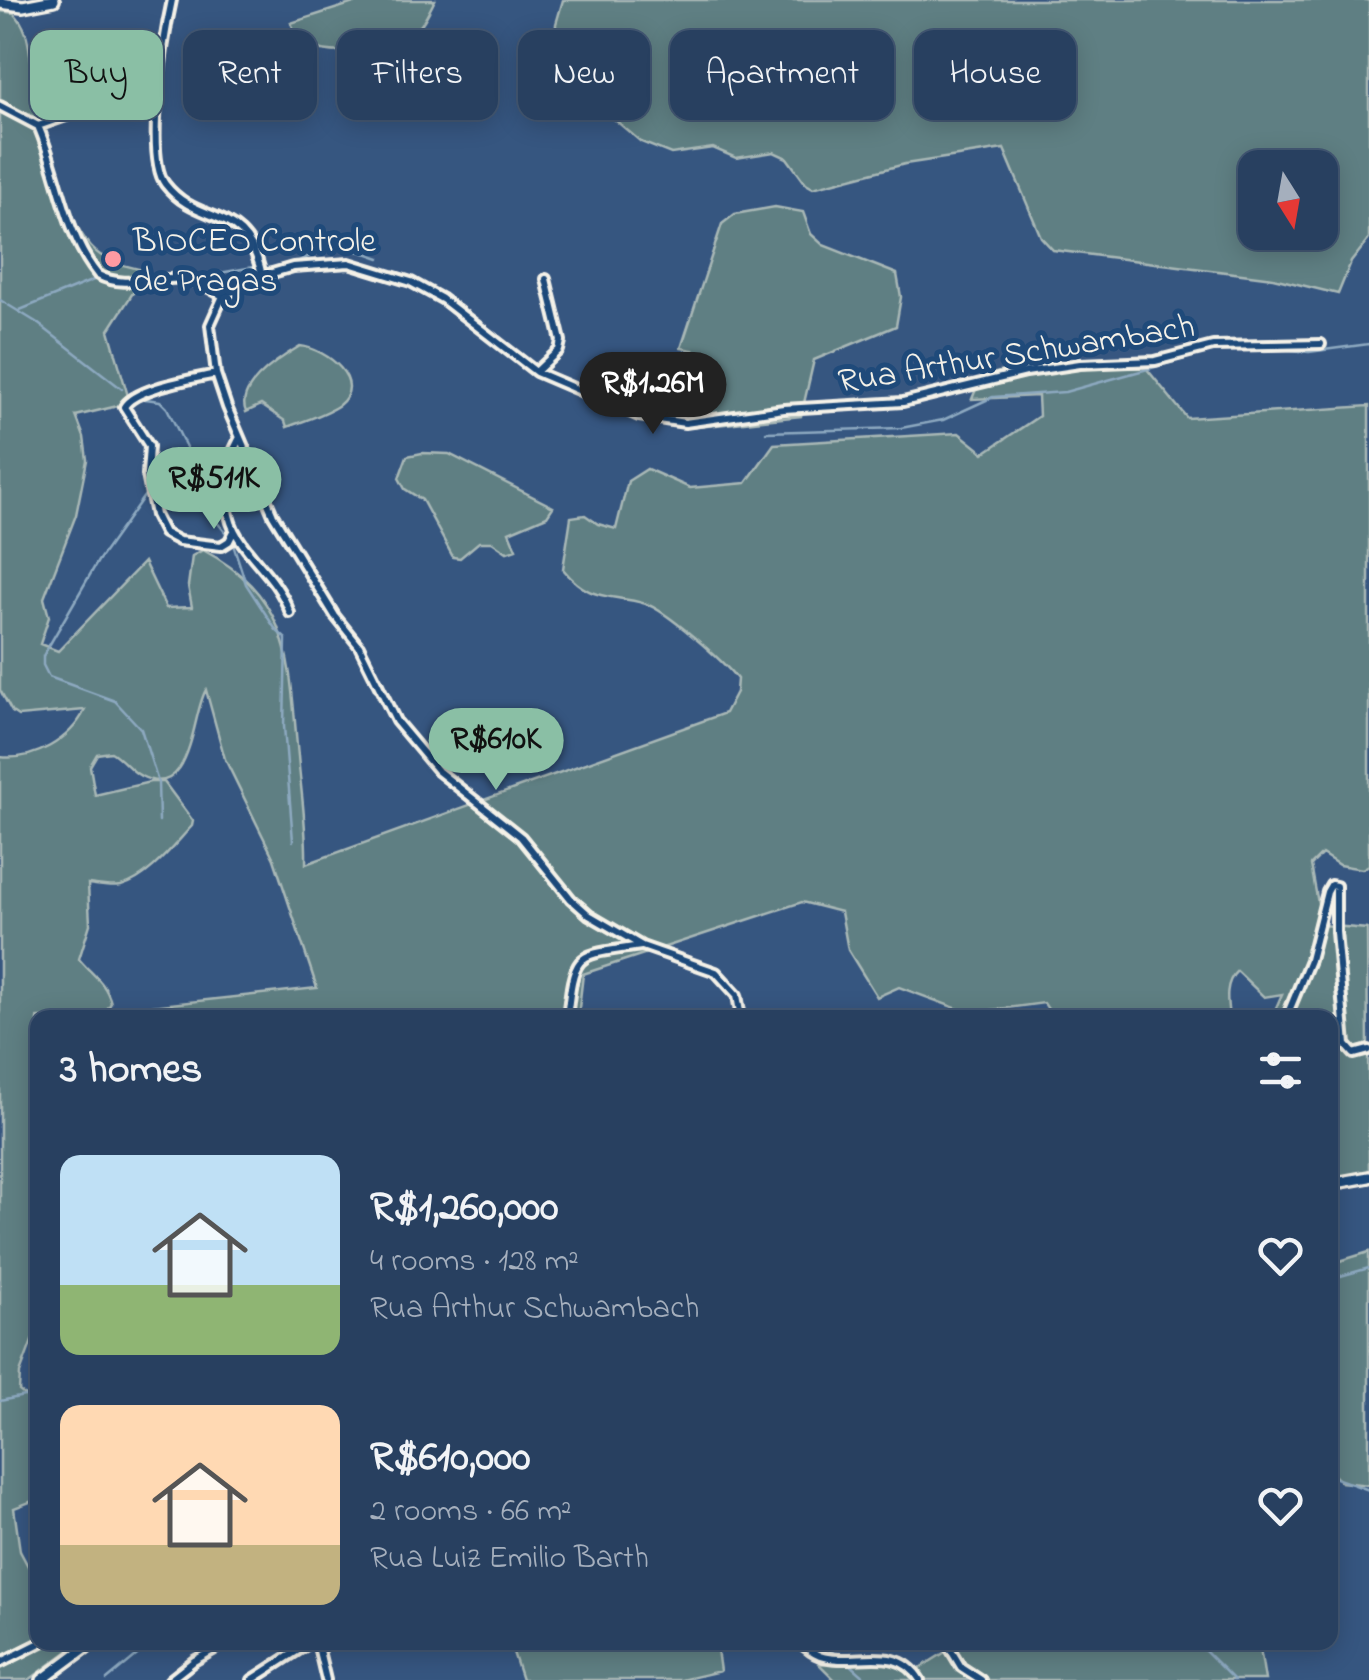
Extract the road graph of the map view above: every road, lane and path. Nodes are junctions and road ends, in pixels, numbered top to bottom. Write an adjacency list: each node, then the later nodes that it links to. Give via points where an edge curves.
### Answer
1 (54, 0): 3 (street)
2 (172, 0): 4 (street)
3 (0, 3)
4 (163, 38)
5 (0, 106): 8 (street)
6 (55, 120): 8 (street)
7 (159, 120): 9 (street, via 158,172 176,195 247,237)
8 (38, 126): 11 (street, via 68,217 98,275 194,281)
9 (262, 276): 11 (street, Rua Arthur Schwambach); 13 (street, Rua Arthur Schwambach, via 349,262 411,282)
10 (546, 279): 13 (street, via 561,342)
11 (223, 296): 14 (street, via 210,325)
12 (1320, 344): 13 (street, Rua Arthur Schwambach, via 1213,346 1155,360 1026,372 903,402 685,423 639,416)
13 (536, 372)
14 (216, 374): 15 (street); 16 (street, via 157,388 124,407 149,446 145,464 164,533 221,546)
15 (240, 438): 16 (street, via 230,456 226,495); 18 (street, via 273,515 358,646 396,722 438,770 521,837 571,899)
16 (233, 533): 17 (street, via 282,590)
17 (290, 613)
18 (642, 946): 19 (street, via 580,958); 20 (street, via 716,972 736,995)
19 (568, 1010)
20 (739, 1010)
21 (1289, 1010): 22 (street, via 1327,892 1336,886 1346,1045 1354,1054)
22 (1369, 1050)
23 (1369, 1177): 24 (street)
24 (1338, 1183)
25 (30, 1648): 32 (street)
26 (213, 1650): 34 (street)
27 (301, 1650): 35 (street)
28 (317, 1650): 36 (street)
29 (812, 1650): 37 (street, via 824,1658 887,1657)
30 (951, 1650): 38 (street, via 961,1668)
31 (81, 1651): 33 (street)
32 (0, 1664)
33 (42, 1680)
34 (170, 1680)
35 (252, 1680)
36 (326, 1680)
37 (920, 1680)
38 (982, 1680)

